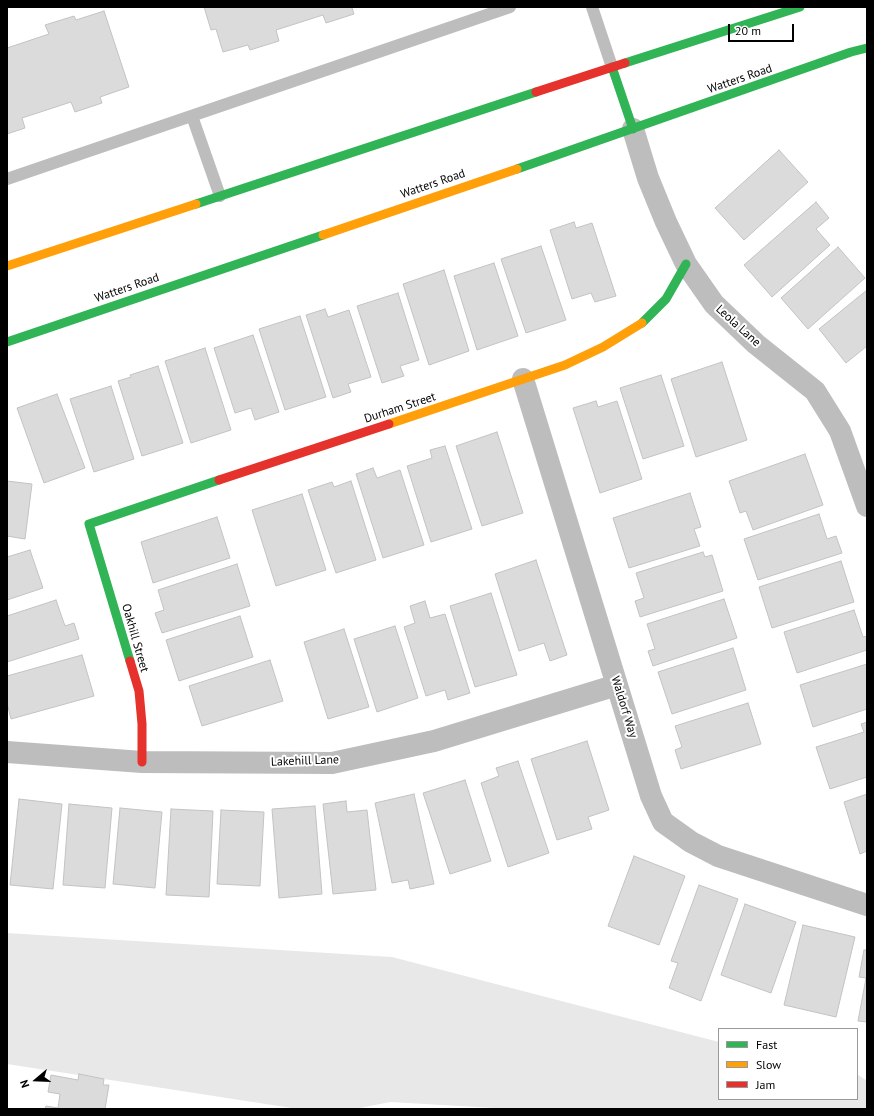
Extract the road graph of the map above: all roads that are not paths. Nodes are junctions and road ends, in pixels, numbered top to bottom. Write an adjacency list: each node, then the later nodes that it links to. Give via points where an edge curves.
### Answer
1 (510, 7): 6 (lane)
2 (592, 7): 5 (lane)
3 (800, 7): 5 (main road)
4 (867, 48): 7 (main road, Watters Road)
5 (612, 66): 7 (main road); 9 (main road)
6 (192, 116): 8 (lane); 9 (lane)
7 (633, 129): 10 (street, Leola Lane, via 648,178); 12 (main road, Watters Road)
8 (7, 179)
9 (220, 196): 11 (main road)
10 (686, 264): 13 (main road, Durham Street, via 666,299 640,325 565,365); 14 (street, Leola Lane, via 714,304 756,344 815,391 840,430)
11 (7, 266)
12 (7, 342)
13 (524, 379): 15 (main road, Durham Street); 16 (street, Waldorf Way)
14 (867, 506)
15 (89, 524): 18 (main road, Oakhill Street, via 139,692)
16 (618, 685): 18 (street, Lakehill Lane, via 434,741 332,763); 19 (street, Waldorf Way, via 651,796 662,822 691,842 718,856)
17 (7, 752): 18 (street, Lakehill Lane)
18 (142, 762)
19 (867, 904)

